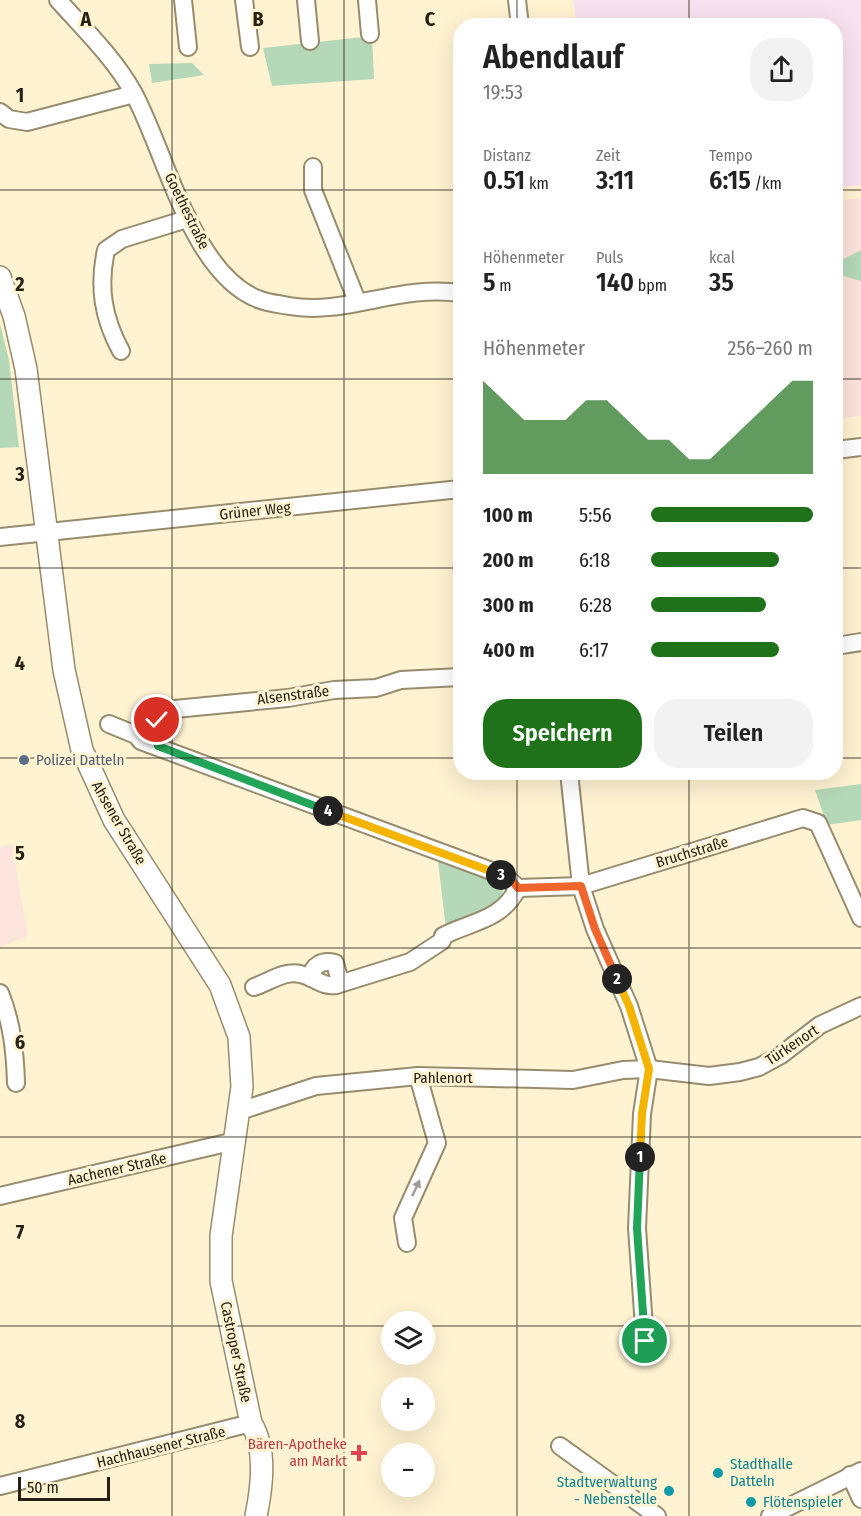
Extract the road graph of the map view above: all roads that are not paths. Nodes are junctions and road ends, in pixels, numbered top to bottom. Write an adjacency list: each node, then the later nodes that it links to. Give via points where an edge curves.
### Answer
1 (58, 0): 12 (street, Goethestraße)
2 (183, 0): 10 (street)
3 (244, 0): 11 (street)
4 (306, 0): 9 (street)
5 (367, 0): 8 (street)
6 (517, 0): 7 (street)
7 (519, 18)
8 (370, 34)
9 (310, 41)
10 (188, 47)
11 (250, 47)
12 (134, 94): 13 (street, via 27,122 9,119); 15 (street, Goethestraße)
13 (0, 112)
14 (312, 167): 18 (street, via 313,190)
15 (188, 219): 18 (street, Goethestraße, via 212,261 242,290 258,299 324,308); 19 (street, via 122,239 106,250 100,275 108,327)
16 (0, 277): 23 (main road, Ahsener Straße, via 26,369)
17 (453, 291): 18 (street, Goethestraße, via 402,292)
18 (357, 301)
19 (121, 351)
20 (861, 447): 21 (street)
21 (843, 449)
22 (453, 490): 23 (street, Grüner Weg)
23 (48, 531): 24 (street, Grüner Weg); 43 (main road, Ahsener Straße, via 64,670 82,750 114,820 227,999 242,1058)
24 (0, 537)
25 (861, 642): 26 (street)
26 (843, 645)
27 (453, 677): 29 (street, Alsenstraße, via 401,680 376,688 175,709 161,714 157,720 154,732)
28 (109, 724): 29 (street)
29 (158, 746): 32 (street, via 505,876)
30 (570, 780): 31 (street)
31 (581, 886): 32 (street, Bruchstraße); 33 (street, Bruchstraße, via 803,818 818,824); 40 (street, via 629,1006)
32 (518, 888): 35 (street, via 508,905 443,936 442,941 410,962)
33 (861, 918)
34 (311, 978): 35 (street, via 326,986); 35 (street, via 317,965 335,963 339,978); 36 (street, via 299,973 282,974)
35 (336, 985)
36 (254, 987)
37 (0, 993): 39 (street)
38 (861, 1006): 40 (street, Türkenort, via 820,1025 759,1067 709,1076)
39 (5, 1017): 42 (street, via 15,1042)
40 (649, 1069): 41 (street, Pahlenort, via 573,1080); 48 (street, via 642,1114 637,1228)
41 (418, 1076): 43 (street, Pahlenort, via 316,1086); 46 (street, one-way to 41, via 403,1218 438,1143)
42 (16, 1083)
43 (240, 1111): 44 (main road, Ahsener Straße)
44 (235, 1141): 45 (street, Aachener Straße); 47 (main road, Ahsener Straße, via 221,1236)
45 (0, 1196)
46 (407, 1243)
47 (221, 1281): 49 (main road, Castroper Straße)
48 (645, 1341)
49 (251, 1423): 52 (street, Hachhausener Straße); 54 (main road, Castroper Straße); 55 (main road, Castroper Straße, via 261,1446)
50 (560, 1446): 56 (street)
51 (855, 1473): 53 (street); 57 (street)
52 (0, 1486)
53 (861, 1499)
54 (245, 1516)
55 (256, 1516)
56 (657, 1516)
57 (770, 1516)

